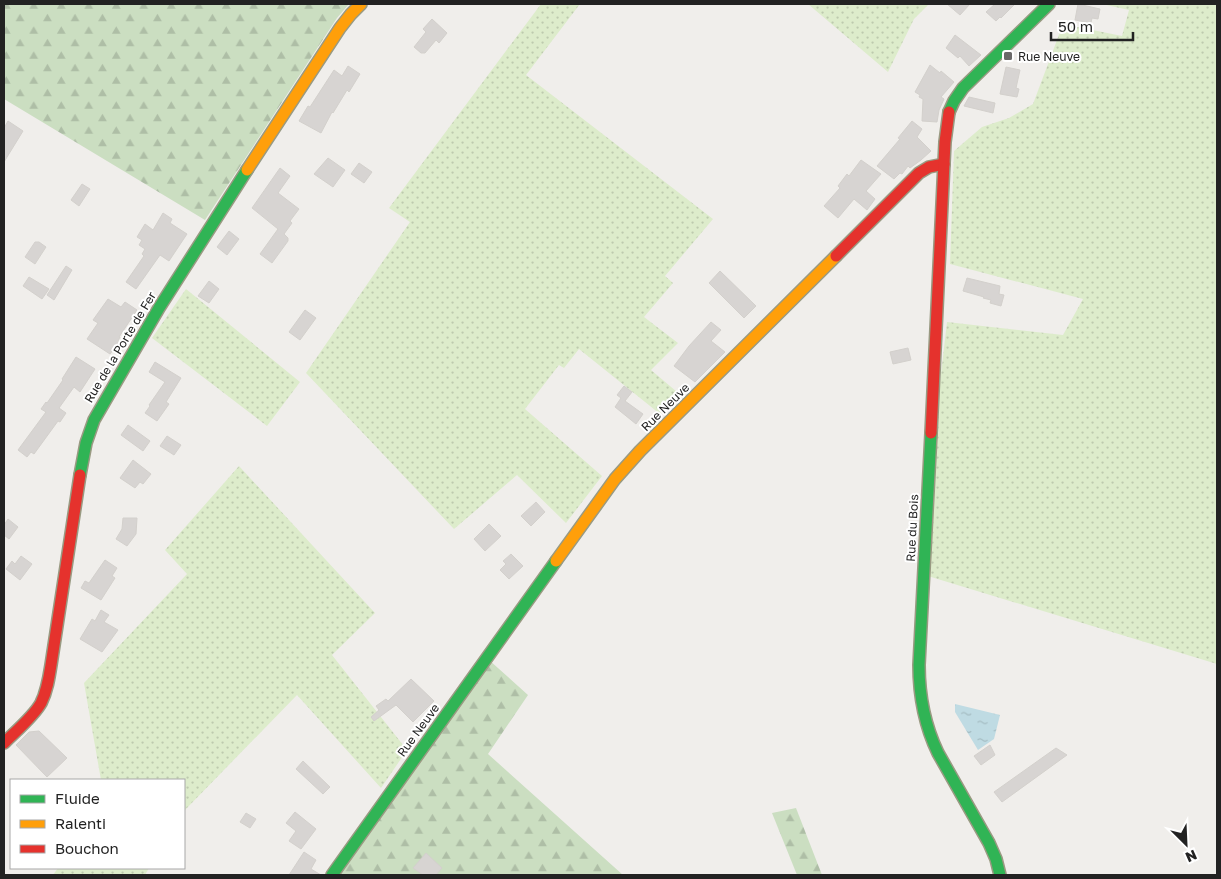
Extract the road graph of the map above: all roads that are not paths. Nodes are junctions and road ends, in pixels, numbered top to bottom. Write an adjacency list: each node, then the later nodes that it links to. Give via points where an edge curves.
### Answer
1 (361, 4): 4 (street, Rue de la Porte de Fer, via 340,28 250,165 159,308 94,420 77,488 46,691 36,710)
2 (1049, 4): 3 (street, via 963,88 951,106)
3 (944, 164): 5 (street, Rue Neuve, via 929,166 919,173 615,479); 6 (street, Rue du Bois, via 920,683 923,712 931,738 989,843)
4 (4, 743)
5 (332, 875)
6 (1000, 875)

